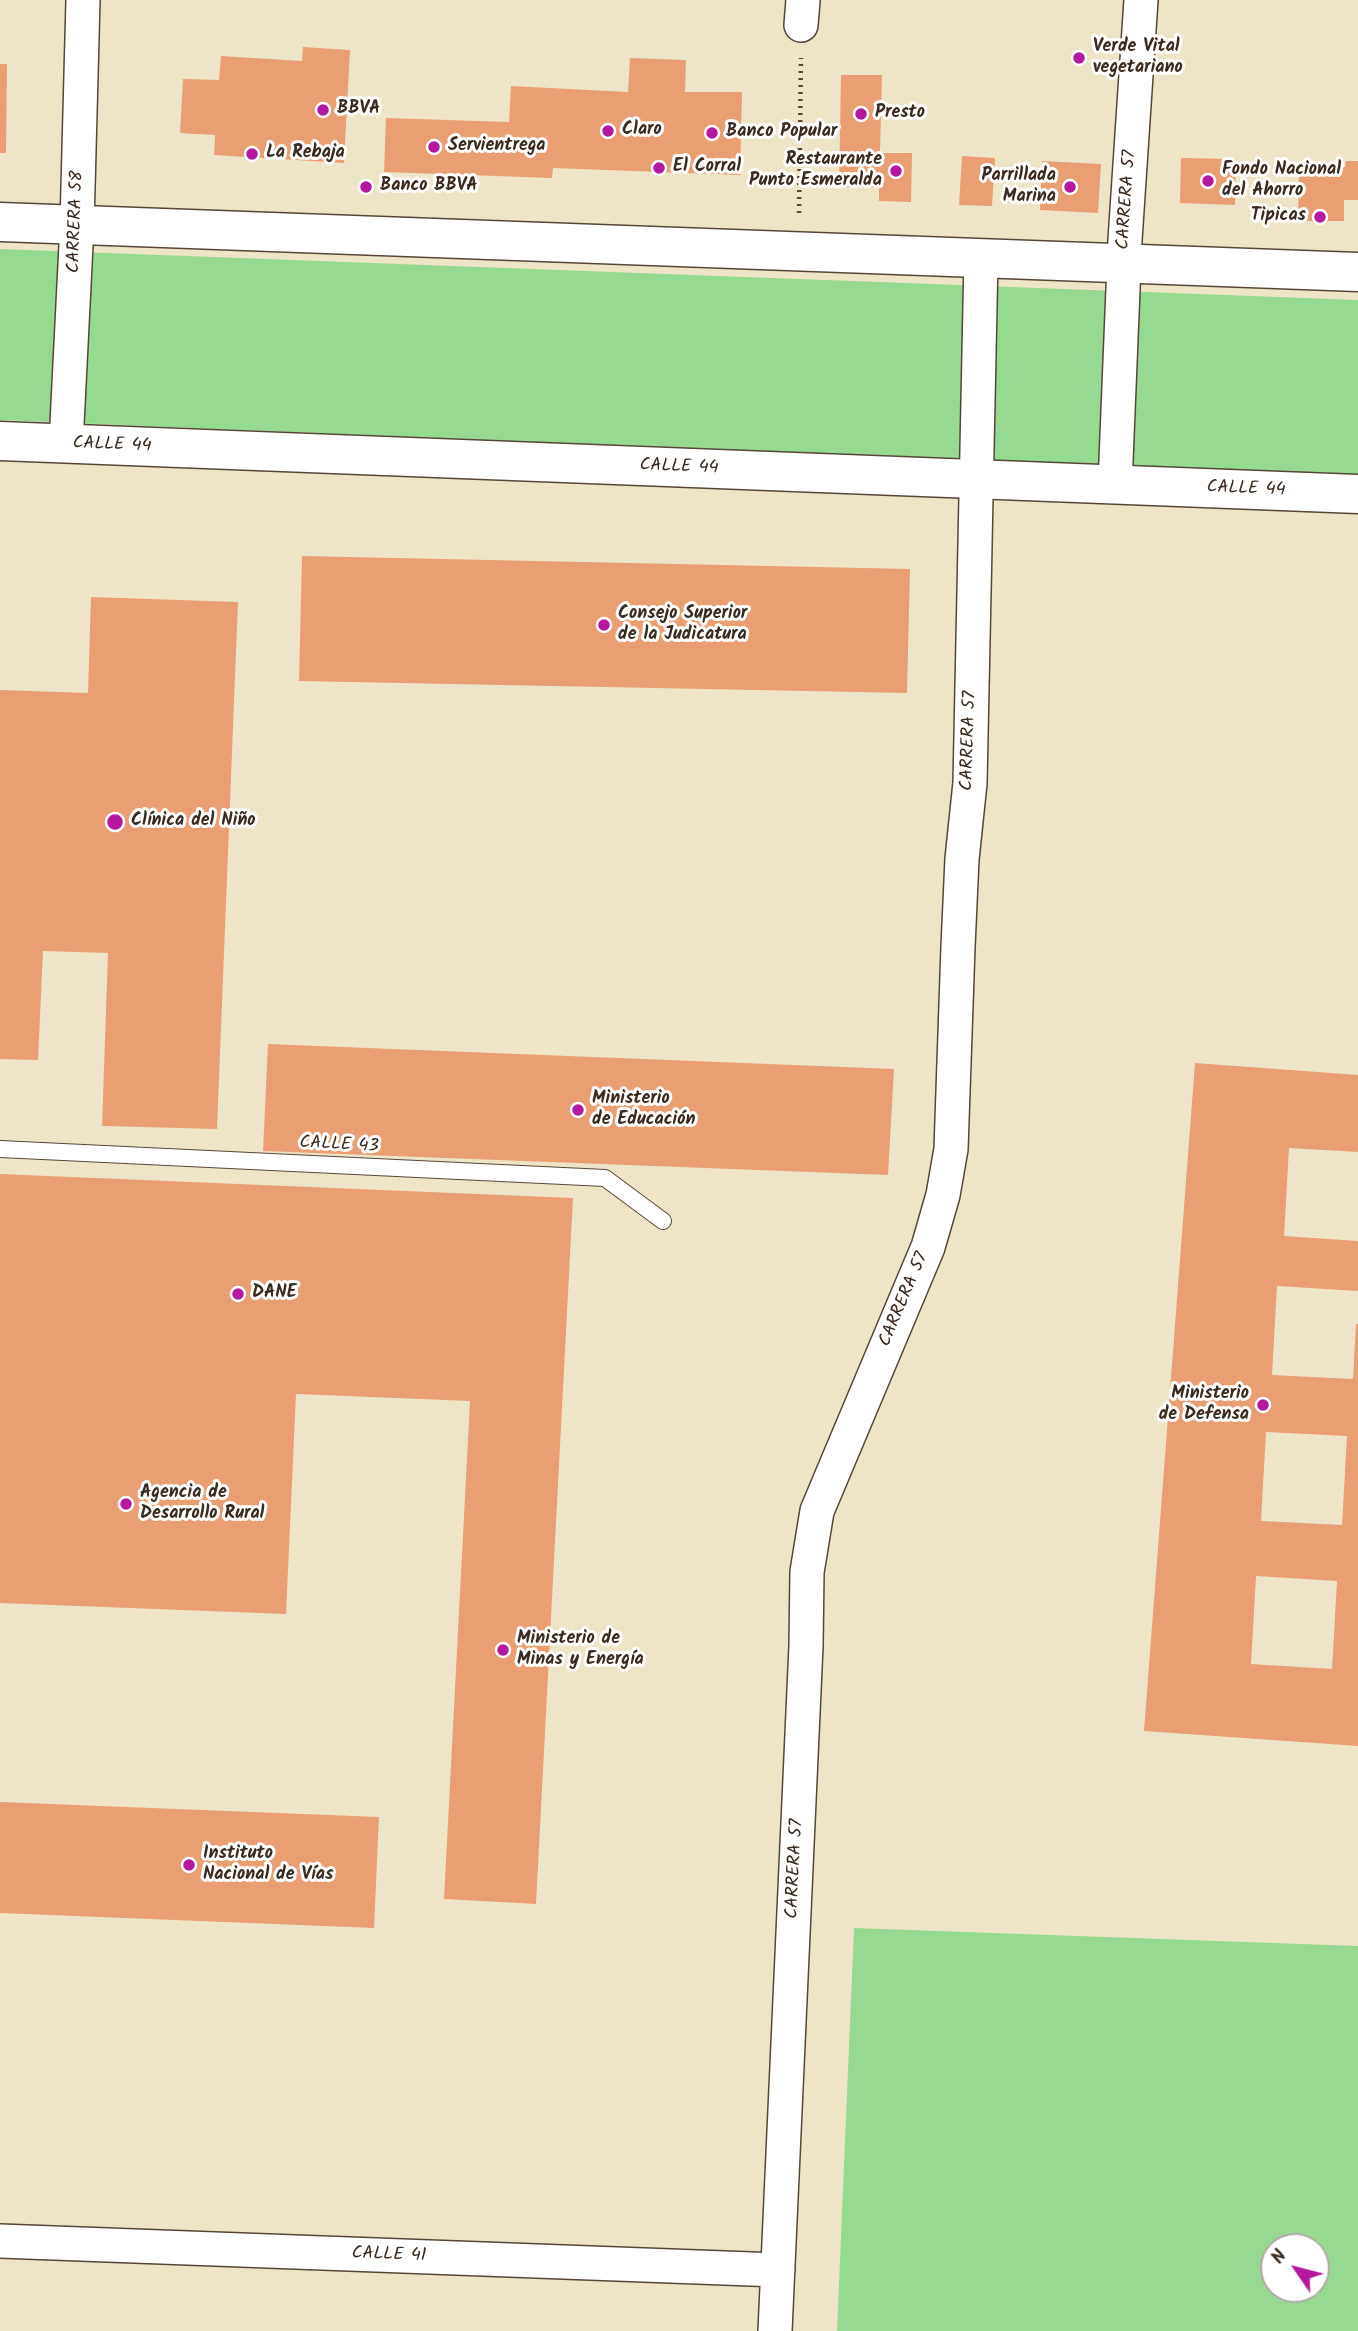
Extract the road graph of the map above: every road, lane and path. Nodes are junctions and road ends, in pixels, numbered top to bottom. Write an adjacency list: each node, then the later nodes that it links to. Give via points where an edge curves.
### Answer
1 (83, 0): 6 (street, CARRERA 58)
2 (1141, 0): 8 (street, CARRERA 57)
3 (802, 13): 5 (path)
4 (0, 222): 6 (street)
5 (799, 223)
6 (77, 225): 7 (street); 11 (street, CARRERA 58)
7 (981, 258): 8 (street); 12 (street, CARRERA 57)
8 (1124, 264): 9 (street); 13 (street, CARRERA 57)
9 (1358, 272)
10 (0, 441): 11 (street, CALLE 44)
11 (66, 444): 12 (street, CALLE 44)
12 (975, 480): 13 (street, CALLE 44); 18 (street, CARRERA 57, via 970,783 959,922 951,1149 928,1247 817,1511 807,1572)
13 (1115, 485): 14 (street, CALLE 44)
14 (1358, 494)
15 (0, 1149): 16 (lane, CALLE 43, via 605,1178)
16 (663, 1221)
17 (0, 2241): 18 (street, CALLE 41)
18 (778, 2270): 19 (street, CARRERA 57)
19 (775, 2331)

